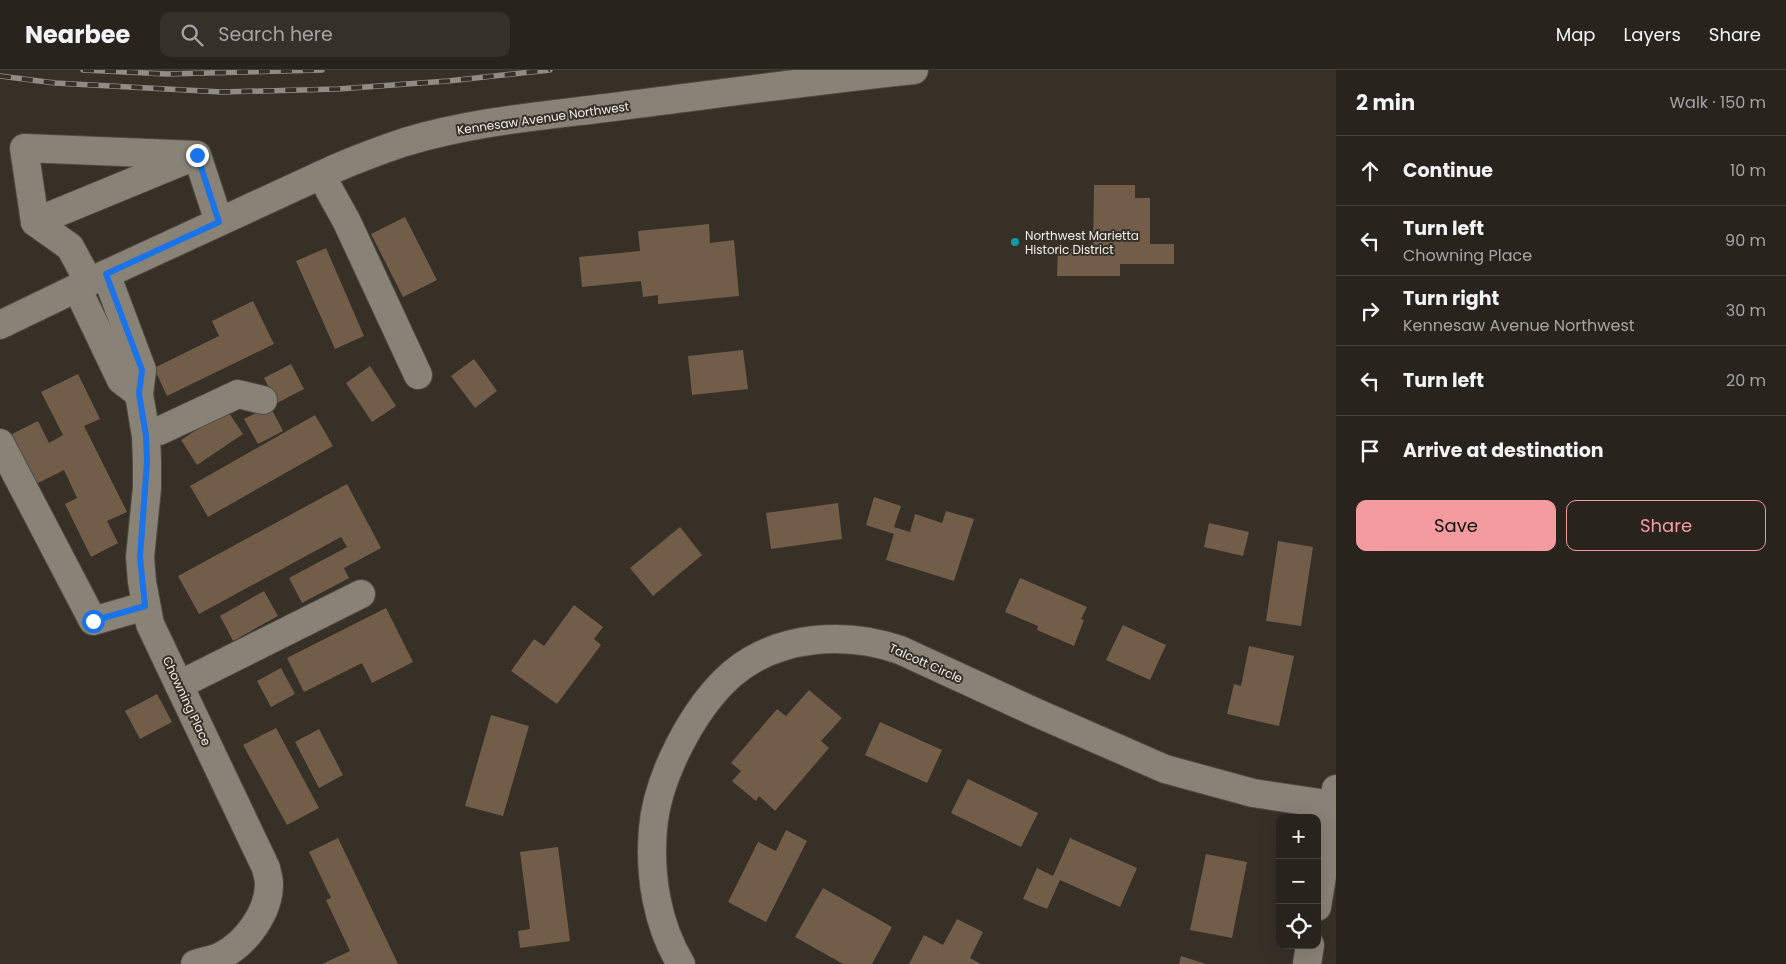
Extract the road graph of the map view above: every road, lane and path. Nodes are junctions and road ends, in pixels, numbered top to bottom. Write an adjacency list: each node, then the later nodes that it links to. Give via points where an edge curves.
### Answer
1 (914, 70): 3 (street, Kennesaw Avenue Northwest, via 479,125 406,142)
2 (197, 155): 4 (street); 4 (street, via 24,148); 5 (street)
3 (321, 175): 5 (street, Kennesaw Avenue Northwest); 8 (street, via 347,222)
4 (35, 222): 6 (street, Chowning Place, via 70,247)
5 (219, 222): 6 (street, Kennesaw Avenue Northwest)
6 (91, 281): 7 (street, Kennesaw Avenue Northwest); 10 (street, Chowning Place, via 142,370 139,394)
7 (0, 325)
8 (418, 375)
9 (263, 400): 10 (street, via 238,394 159,431)
10 (146, 433): 13 (street, Chowning Place, via 146,488 140,557)
11 (0, 443): 13 (street, via 93,621)
12 (361, 594): 14 (street)
13 (145, 606): 14 (street, Chowning Place, via 150,624)
14 (179, 685): 18 (street, Chowning Place, via 266,868 269,883 260,917 237,945 221,956)
15 (1334, 796): 16 (street); 19 (street, Talcott Circle, via 1253,794 1165,770 882,644 831,639 796,643 767,653 733,673 704,704 671,763 653,828 652,869 658,910 670,946)
16 (1317, 904)
17 (1309, 949): 20 (street)
18 (195, 964)
19 (681, 964)
20 (1307, 964)

